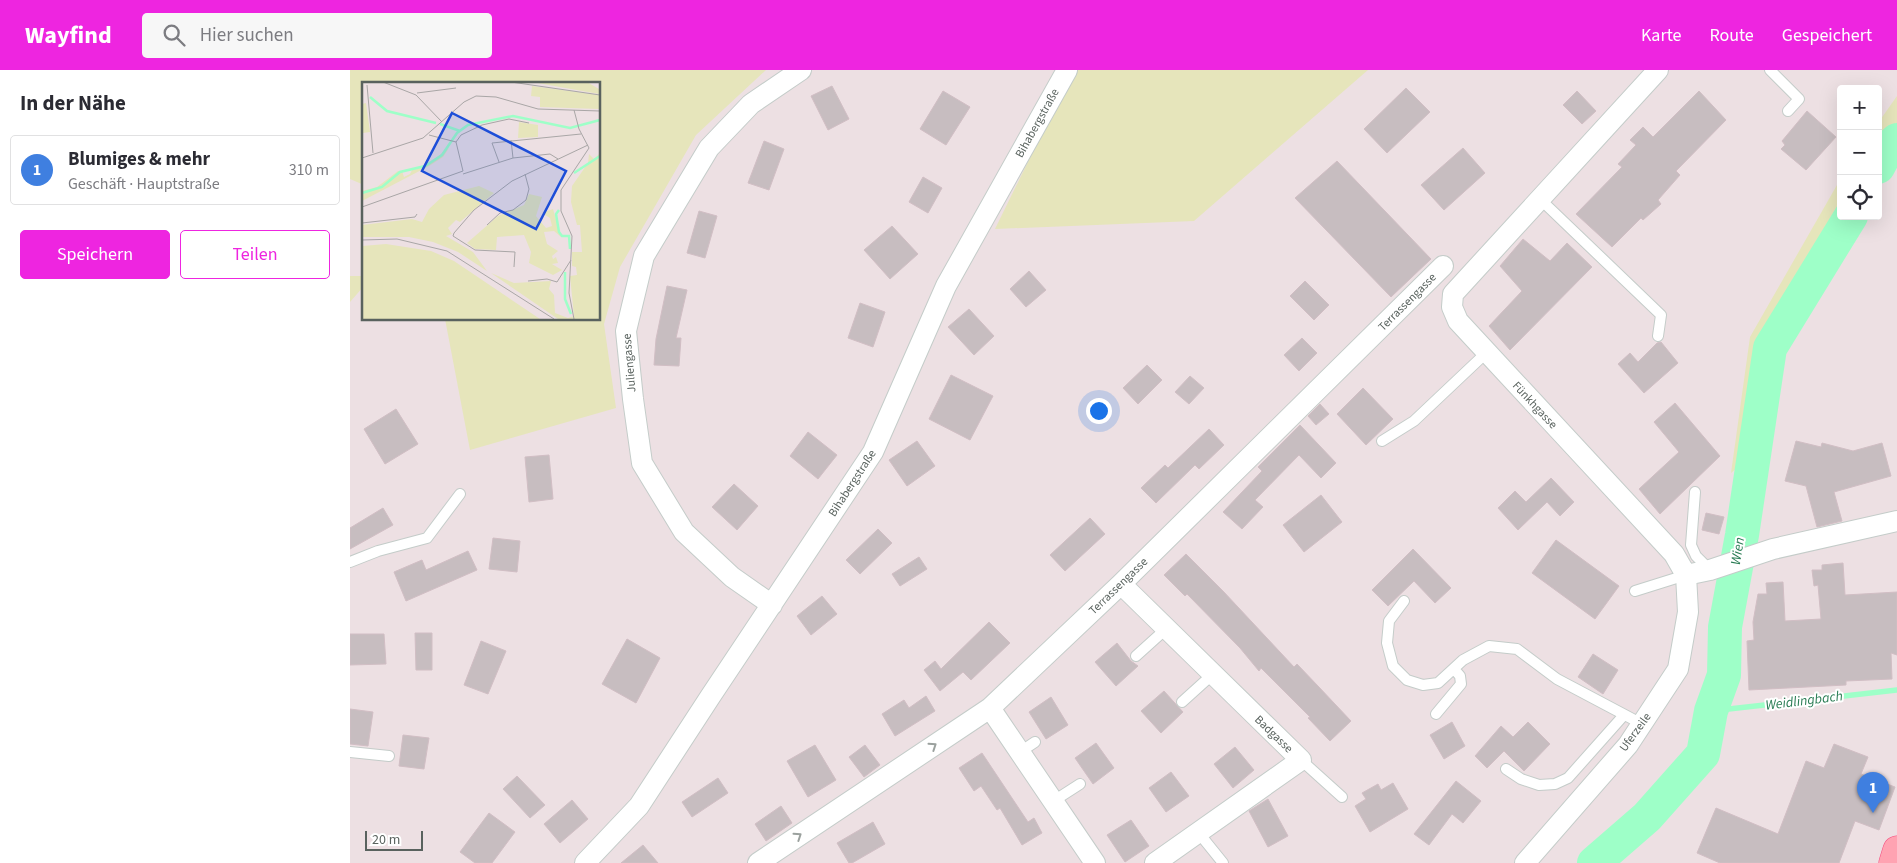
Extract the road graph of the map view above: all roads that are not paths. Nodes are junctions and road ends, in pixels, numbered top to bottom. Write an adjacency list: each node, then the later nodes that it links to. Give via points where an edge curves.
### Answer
1 (801, 70): 20 (street, Juliengasse, via 751,104 709,148 644,256 626,331 642,463 684,532 732,576)
2 (1066, 70): 20 (street, Bihabergstraße, via 946,286 873,452)
3 (1658, 70): 6 (street, Fünkhgasse)
4 (1770, 70): 5 (lane, via 1799,98)
5 (1788, 111)
6 (1540, 199): 8 (lane, via 1661,315); 9 (street, Fünkhgasse, via 1453,294 1452,307 1458,321)
7 (1443, 266): 17 (street, Terrassengasse)
8 (1658, 336)
9 (1486, 352): 10 (lane, via 1414,421); 16 (street, Fünkhgasse, via 1674,554)
10 (1382, 442)
11 (1695, 492): 15 (lane, via 1691,546)
12 (460, 494): 14 (lane, via 427,538 378,550)
13 (1897, 521): 15 (street, via 1773,549)
14 (350, 562)
15 (1710, 570): 16 (street)
16 (1686, 575): 18 (lane); 29 (street, Uferzeile, via 1688,612 1678,669)
17 (1120, 584): 21 (street, Badgasse); 26 (street, Terrassengasse)
18 (1635, 591)
19 (1404, 601): 23 (lane, via 1389,621 1387,643 1393,666 1407,680 1423,685 1438,683)
20 (772, 605): 39 (street, Bihabergstraße, via 640,806)
21 (1166, 628): 22 (lane); 24 (street, Badgasse)
22 (1136, 656)
23 (1454, 669): 27 (lane, via 1460,676 1460,684); 28 (lane, via 1463,660 1489,646 1517,649 1557,679)
24 (1213, 674): 25 (lane); 32 (street, Badgasse)
25 (1182, 702)
26 (990, 708): 36 (street, via 1027,747); 40 (street, Terrassengasse, one-way to 26)
27 (1436, 714)
28 (1624, 715): 29 (lane); 33 (lane, via 1568,778 1555,784 1539,784)
29 (1642, 724): 44 (street, Uferzeile, via 1628,745)
30 (350, 752): 31 (lane)
31 (388, 756)
32 (1301, 760): 35 (lane); 37 (street, Badgasse)
33 (1506, 769)
34 (1080, 784): 36 (lane)
35 (1342, 797)
36 (1052, 802): 41 (street)
37 (1198, 832): 42 (street, Badgasse); 43 (lane)
38 (1897, 850): 45 (main road)
39 (584, 863)
40 (758, 863)
41 (1095, 863)
42 (1155, 863)
43 (1223, 863)
44 (1525, 863)
45 (1893, 863)

